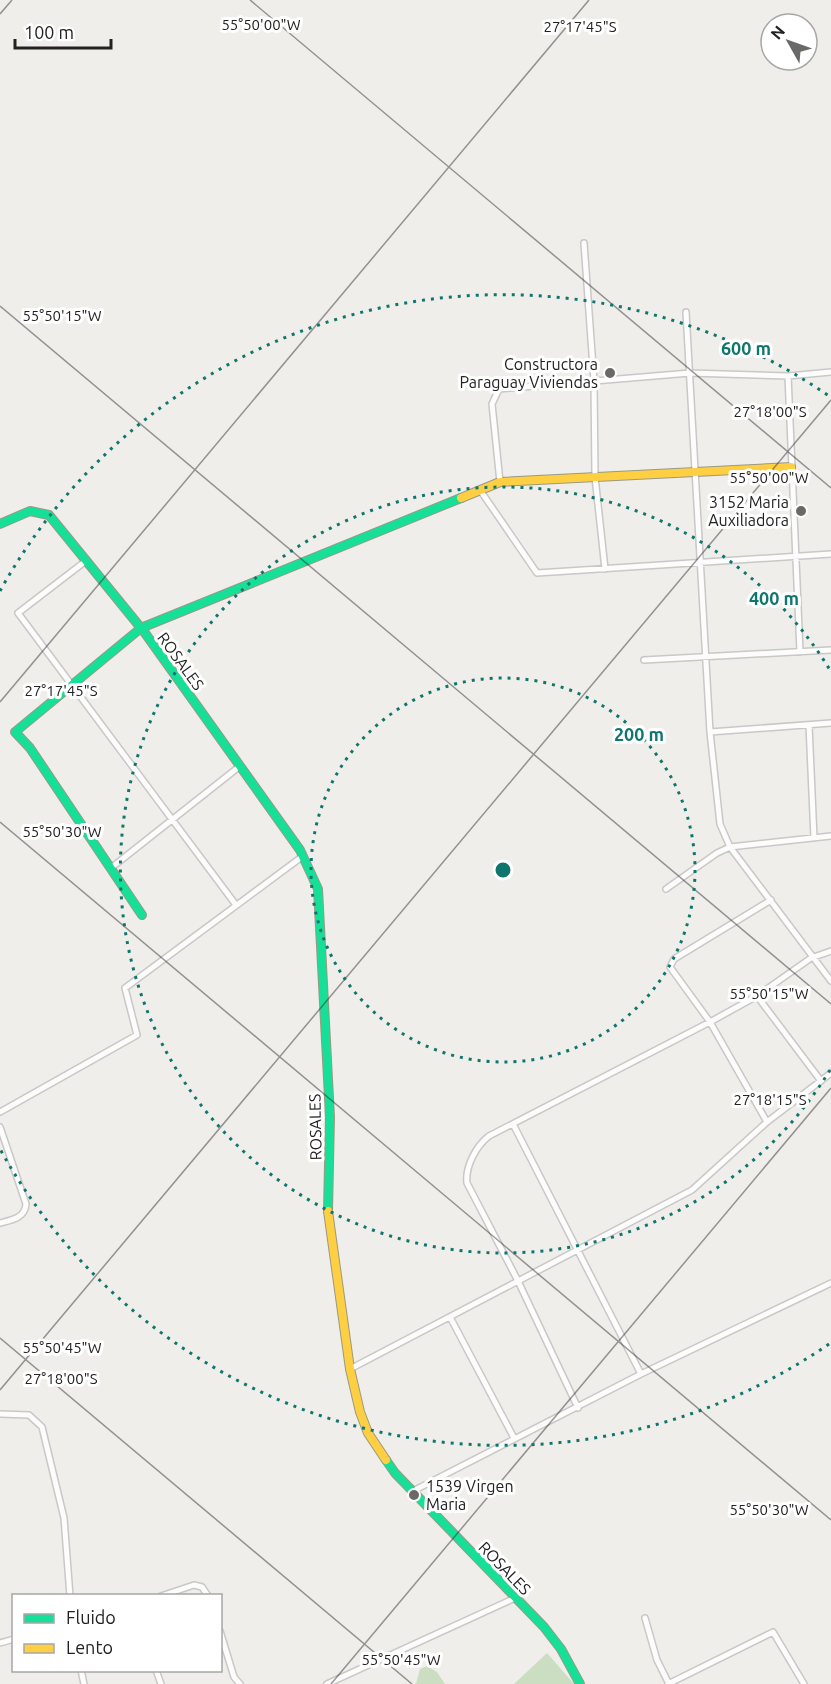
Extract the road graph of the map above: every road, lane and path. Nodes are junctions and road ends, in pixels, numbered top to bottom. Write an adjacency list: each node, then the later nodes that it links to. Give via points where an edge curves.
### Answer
1 (584, 243): 6 (street)
2 (686, 312): 4 (street)
3 (831, 372): 5 (street)
4 (690, 373): 5 (street); 6 (street); 8 (street)
5 (788, 376): 7 (street)
6 (594, 381): 9 (street); 10 (street, via 499,388 492,404)
7 (791, 468): 8 (street); 14 (street)
8 (695, 471): 9 (street); 16 (street)
9 (595, 477): 10 (street); 17 (street)
10 (500, 482): 11 (street)
11 (480, 490): 17 (street, via 537,573); 18 (street)
12 (0, 524): 15 (street, ROSALES, via 30,509 40,510)
13 (831, 554): 14 (street)
14 (795, 555): 16 (street); 20 (street)
15 (88, 559): 18 (street, ROSALES); 23 (street, via 18,613)
16 (701, 563): 17 (street); 21 (street)
17 (605, 569)
18 (141, 628): 23 (street); 27 (street, ROSALES)
19 (831, 650): 20 (street)
20 (800, 652): 21 (street)
21 (706, 655): 22 (street); 26 (street)
22 (644, 660)
23 (72, 685): 28 (street); 33 (street, via 15,732 30,748)
24 (831, 723): 25 (street)
25 (809, 724): 26 (street); 30 (street)
26 (710, 732): 31 (street, via 720,824)
27 (240, 766): 28 (street); 32 (street, ROSALES)
28 (171, 820): 33 (street); 36 (street)
29 (831, 836): 30 (street)
30 (814, 838): 31 (street)
31 (730, 847): 34 (street); 35 (street)
32 (303, 856): 36 (street); 54 (street, ROSALES, via 318,889 330,1117 328,1214)
33 (111, 868): 37 (street)
34 (666, 889)
35 (771, 900): 39 (street); 42 (street, via 671,963 671,971)
36 (236, 905): 45 (street, via 125,988 137,1035)
37 (141, 915)
38 (831, 951): 39 (street)
39 (811, 958): 40 (street); 41 (street)
40 (831, 981)
41 (757, 996): 42 (street); 44 (street)
42 (710, 1022): 46 (street); 47 (street)
43 (831, 1072): 44 (street)
44 (821, 1081): 46 (street)
45 (0, 1112)
46 (767, 1122): 50 (street, via 692,1190)
47 (513, 1124): 50 (street); 51 (street, via 484,1140 466,1175)
48 (0, 1127): 49 (street, via 26,1204 20,1216)
49 (0, 1223)
50 (578, 1250): 51 (street); 55 (street)
51 (518, 1281): 53 (street); 56 (street)
52 (831, 1283): 55 (street)
53 (450, 1317): 54 (street); 58 (street)
54 (350, 1369): 59 (street, ROSALES, via 368,1433)
55 (641, 1374): 56 (street)
56 (578, 1408): 58 (street)
57 (0, 1414): 60 (street, via 29,1414 42,1428 64,1518)
58 (514, 1438): 59 (street)
59 (411, 1492): 63 (street, ROSALES)
60 (70, 1594)
61 (167, 1594): 62 (street, via 194,1585 202,1587)
62 (207, 1594)
63 (515, 1598): 67 (street); 68 (street, ROSALES, via 561,1649)
64 (645, 1617): 69 (street, via 657,1660)
65 (222, 1638): 66 (street, via 234,1677)
66 (240, 1684)
67 (327, 1684)
68 (580, 1684)
69 (669, 1684): 70 (street, via 773,1632)
70 (804, 1684)

